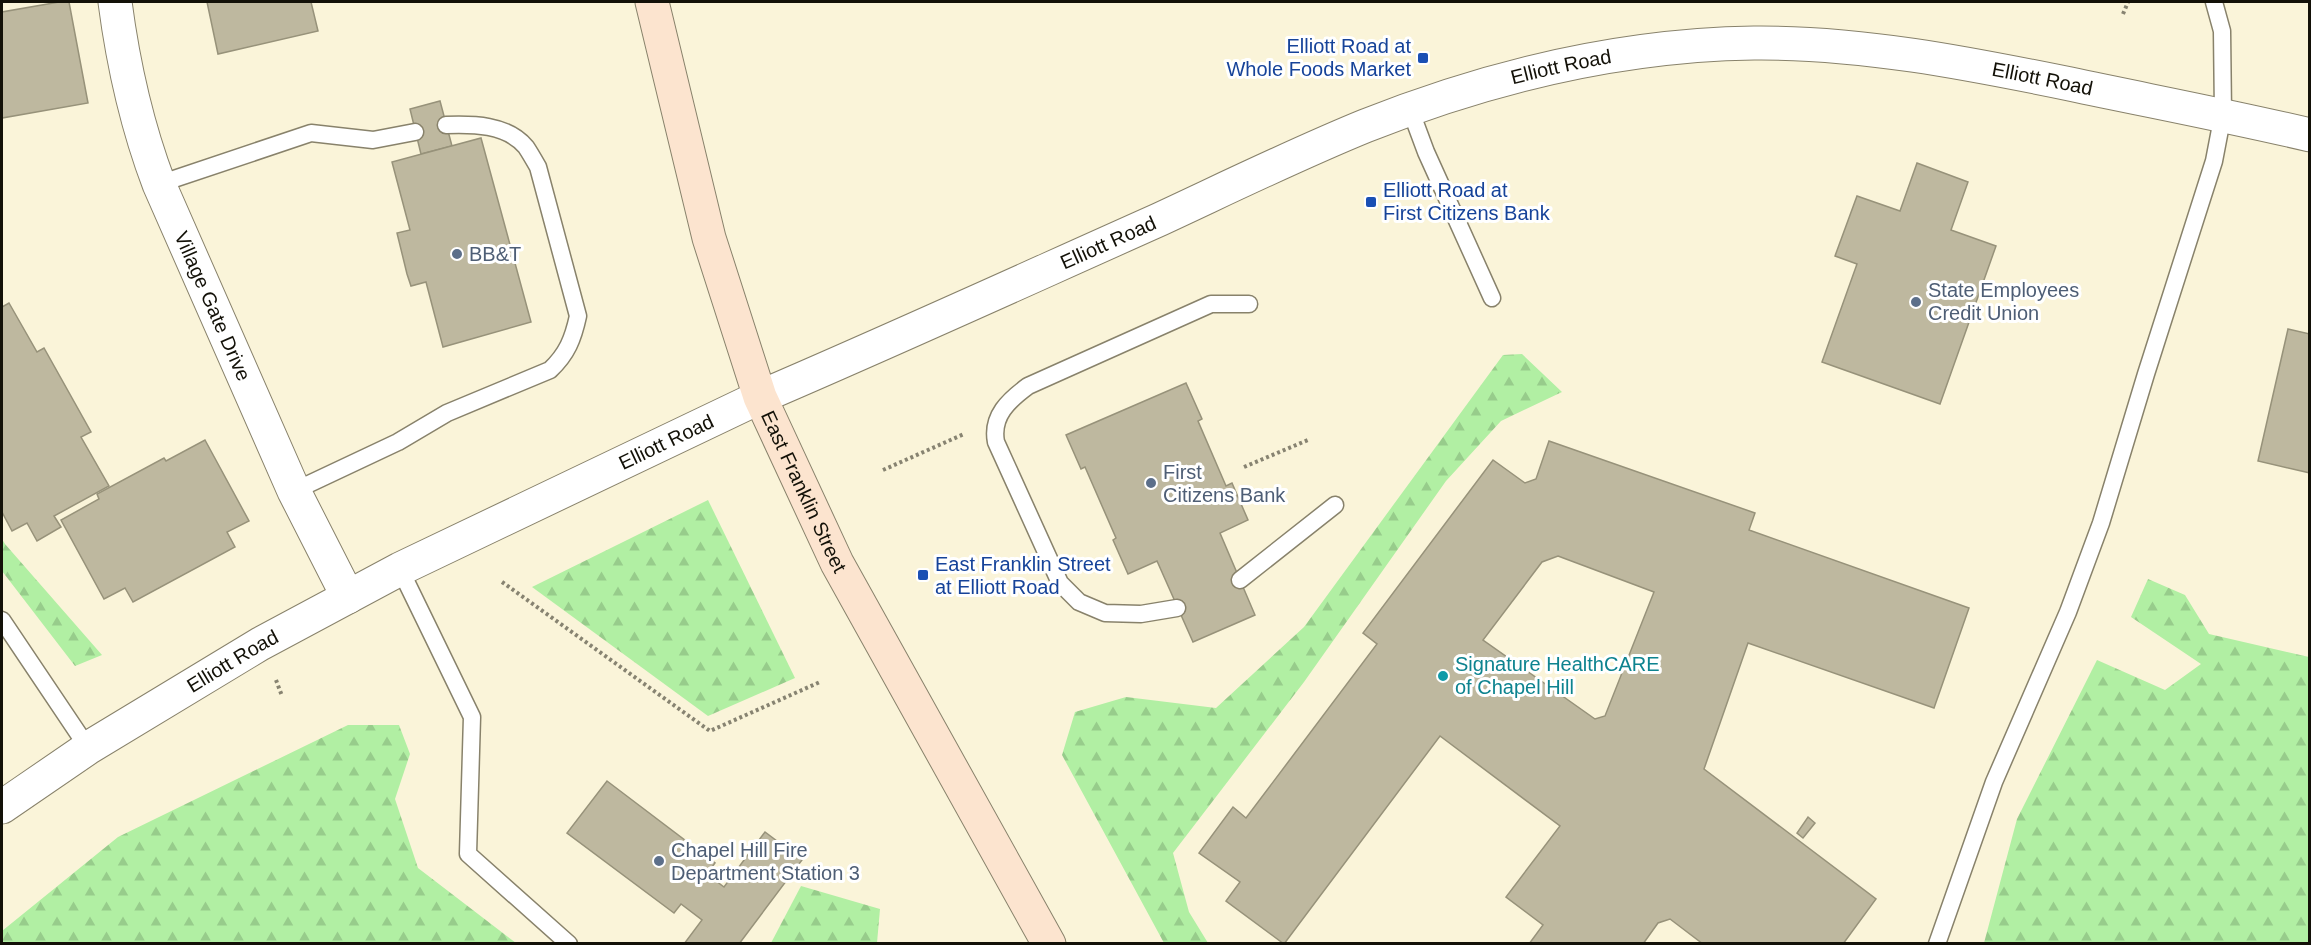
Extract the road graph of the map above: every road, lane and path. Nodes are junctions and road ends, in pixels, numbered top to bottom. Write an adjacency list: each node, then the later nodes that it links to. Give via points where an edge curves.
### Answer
1 (115, 2): 11 (street, Village Gate Drive, via 121,44)
2 (652, 2): 14 (main road, East Franklin Street, via 709,238)
3 (2127, 2): 5 (path)
4 (2214, 2): 7 (lane, via 2222,31)
5 (2123, 14)
6 (1410, 109): 7 (street, Elliott Road, via 1526,74 1600,58 1678,47 1755,43 1927,58); 12 (lane); 14 (street, Elliott Road, via 1328,142)
7 (2223, 114): 10 (street, Elliott Road); 32 (lane, via 2214,161 2101,523 2068,612 1994,782)
8 (446, 124): 19 (lane, via 481,124 507,134 525,145 538,167 578,316 573,339 550,370 447,413 398,442)
9 (415, 132): 11 (lane, via 373,140 311,133)
10 (2310, 135)
11 (159, 184): 19 (street, Village Gate Drive)
12 (1492, 298)
13 (1249, 304): 25 (lane, via 1211,304 1028,386 1011,398 995,423 996,442 1060,583 1079,602 1105,613 1141,614)
14 (760, 397): 21 (street, Elliott Road); 31 (main road, East Franklin Street, via 837,563)
15 (969, 432): 18 (path)
16 (1308, 440): 17 (path)
17 (1244, 467)
18 (883, 470)
19 (294, 490): 24 (street, Village Gate Drive)
20 (1335, 505): 22 (lane)
21 (400, 569): 24 (street, Elliott Road); 30 (lane, via 472,717 468,854)
22 (1240, 580)
23 (502, 582): 27 (path, via 710,731)
24 (348, 597): 28 (street, Elliott Road, via 232,659)
25 (1177, 608)
26 (2, 620): 28 (lane)
27 (820, 682)
28 (88, 748): 29 (street, Elliott Road)
29 (2, 807)
30 (569, 944)
31 (1049, 944)
32 (1937, 944)

